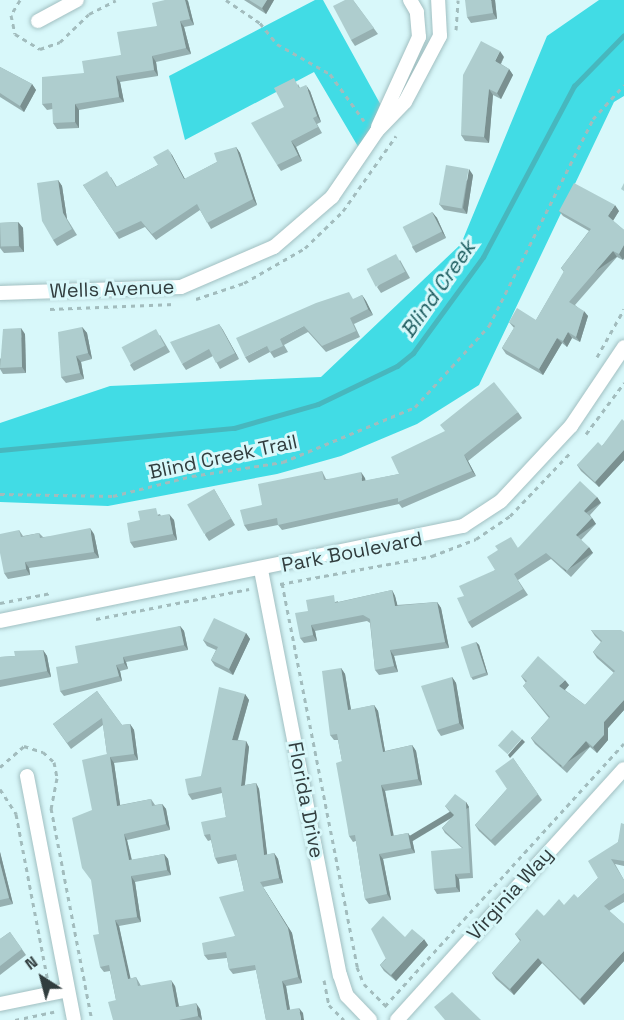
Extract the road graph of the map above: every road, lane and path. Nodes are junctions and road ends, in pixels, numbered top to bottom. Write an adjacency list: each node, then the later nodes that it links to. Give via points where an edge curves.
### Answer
1 (20, 0): 3 (path, via 11,15 15,33 40,49 60,42 89,14)
2 (77, 0): 8 (street)
3 (116, 0)
4 (226, 0): 12 (path, via 257,21 277,44 330,74)
5 (410, 0): 12 (street, Wells Avenue, via 417,12 419,37)
6 (438, 0): 12 (street, Wells Avenue, via 442,25 434,49 405,102)
7 (458, 0): 9 (path)
8 (38, 21)
9 (454, 34)
10 (624, 84): 18 (path, Blind Creek Trail, via 593,119 489,326 416,407 283,462 192,476 113,496)
11 (400, 129): 14 (path, via 343,211 305,248 267,272 219,292 160,307)
12 (371, 131): 13 (street, Wells Avenue, via 332,197 302,227 211,278 152,290)
13 (0, 293)
14 (48, 309)
15 (624, 309): 17 (path)
16 (624, 347): 19 (street, Park Boulevard, via 584,412 501,501 477,519 437,535)
17 (591, 367)
18 (0, 494)
19 (261, 570): 25 (street, Park Boulevard); 38 (street, Florida Drive, via 340,975 347,996)
20 (282, 583): 26 (path, via 357,967 364,984 385,1006)
21 (248, 590): 24 (path)
22 (58, 591): 23 (path)
23 (0, 603)
24 (90, 620)
25 (0, 621)
26 (624, 743)
27 (624, 769): 39 (street, Virginia Way)
28 (27, 776): 32 (street)
29 (0, 789): 31 (path, via 16,814)
30 (82, 969): 37 (path)
31 (48, 978)
32 (68, 990): 33 (street); 36 (street)
33 (0, 1004)
34 (15, 1020): 35 (path, via 54,1012)
35 (56, 1020)
36 (74, 1020)
37 (92, 1020)
38 (370, 1020)
39 (397, 1020)

